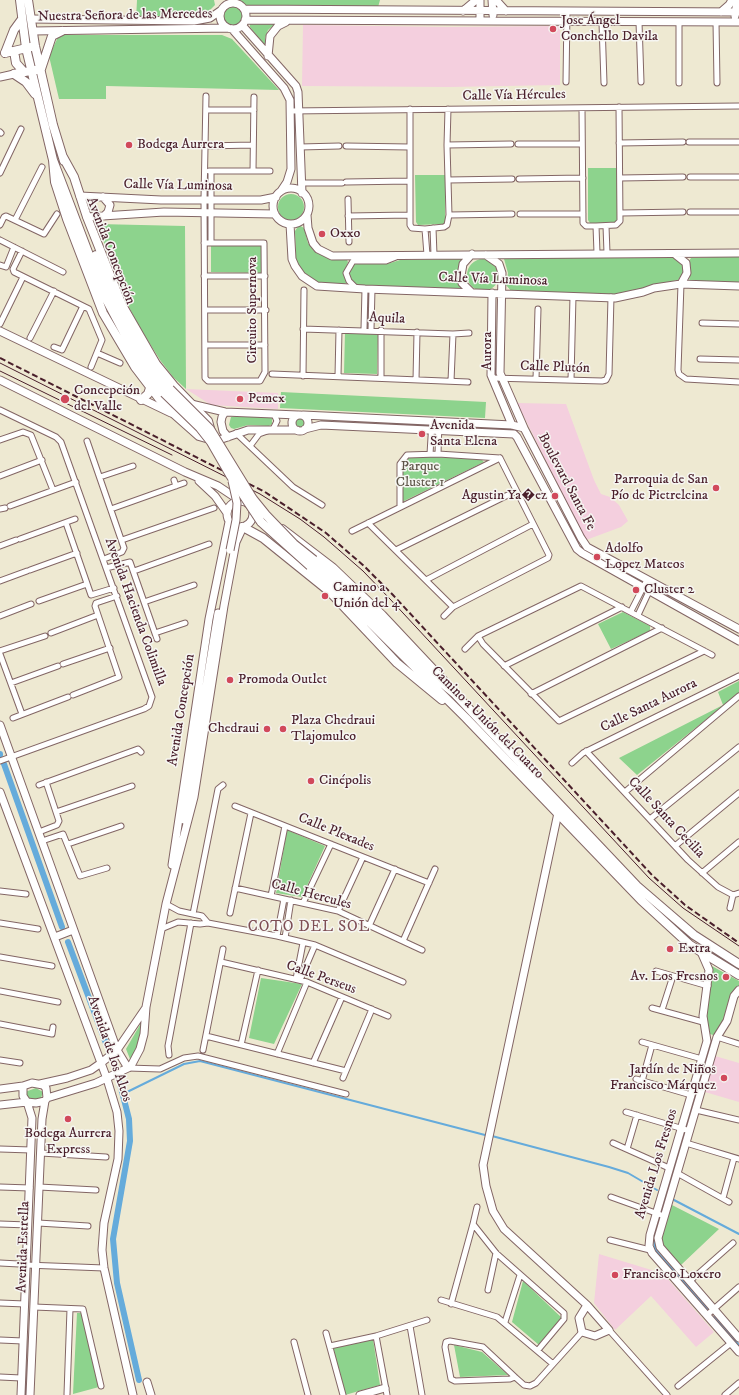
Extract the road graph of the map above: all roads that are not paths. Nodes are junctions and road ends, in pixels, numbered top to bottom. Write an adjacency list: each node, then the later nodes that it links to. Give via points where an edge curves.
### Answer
1 (20, 0): 18 (main road, Avenida Concepción)
2 (28, 0): 19 (main road, Avenida Concepción)
3 (476, 0): 11 (street)
4 (480, 0): 12 (street)
5 (492, 0): 13 (street)
6 (496, 0): 14 (street)
7 (732, 0): 16 (street)
8 (736, 0): 17 (street)
9 (240, 5): 10 (street, via 232,3); 11 (street); 24 (street)
10 (223, 6): 19 (street, Nuestra Señora de las Mercedes, via 210,18 194,21); 30 (street, via 220,19)
11 (463, 11): 12 (street)
12 (480, 11): 13 (street); 21 (street)
13 (492, 11): 14 (street); 22 (street)
14 (506, 11): 15 (street)
15 (567, 11): 16 (street); 23 (street)
16 (721, 12): 17 (street)
17 (737, 12): 27 (street)
18 (22, 19): 19 (main road, Nuestra Señora de las Mercedes); 31 (main road, Avenida Concepción); 37 (main road)
19 (31, 19): 32 (main road, Avenida Concepción)
20 (288, 21): 21 (street); 24 (street); 38 (street, via 278,26 270,36)
21 (480, 21): 22 (street)
22 (493, 21): 23 (street)
23 (567, 21): 28 (street); 43 (street)
24 (244, 22): 30 (street); 38 (street)
25 (640, 22): 28 (street); 29 (street); 44 (street)
26 (716, 22): 27 (street); 29 (street); 47 (street)
27 (737, 22)
28 (602, 23): 45 (street)
29 (679, 23): 46 (street)
30 (230, 28): 33 (street, Nuestra Señora de las Mercedes); 59 (street, via 284,88 290,100)
31 (23, 31): 32 (main road, Nuestra Señora de las Mercedes); 35 (main road, Avenida Concepción)
32 (33, 31): 33 (street, Nuestra Señora de las Mercedes); 34 (main road, Avenida Concepción)
33 (62, 31): 39 (main road, via 52,36)
34 (35, 46): 35 (main road); 39 (main road, Avenida Concepción)
35 (26, 48): 36 (main road); 40 (main road, Avenida Concepción)
36 (14, 51): 37 (main road); 40 (main road, via 16,62)
37 (3, 54)
38 (268, 56): 58 (street, via 296,86)
39 (41, 69): 40 (main road); 75 (main road, Avenida Concepción)
40 (28, 71): 41 (main road); 50 (main road, Avenida Concepción)
41 (14, 74): 42 (street); 50 (main road, via 30,86)
42 (0, 77)
43 (566, 82)
44 (641, 82)
45 (604, 83)
46 (679, 83)
47 (717, 83)
48 (206, 96): 56 (street)
49 (254, 97): 57 (street)
50 (38, 98): 76 (main road, Avenida Concepción)
51 (739, 106): 52 (street, Calle Vía Hércules)
52 (619, 107): 53 (street, Calle Vía Hércules); 64 (street)
53 (582, 108): 55 (street, Calle Vía Hércules); 67 (street)
54 (410, 109): 55 (street, Calle Vía Hércules); 58 (street, Calle Vía Hércules); 73 (street)
55 (448, 109): 69 (street)
56 (206, 110): 57 (street); 70 (street)
57 (254, 110): 68 (street)
58 (299, 110): 59 (street, Calle Vía Hércules); 74 (street)
59 (290, 111): 93 (street, via 291,169)
60 (21, 129): 82 (street)
61 (683, 142): 64 (street)
62 (690, 142): 63 (street)
63 (739, 142)
64 (619, 143): 87 (street)
65 (511, 144): 69 (street)
66 (518, 144): 67 (street)
67 (582, 144): 86 (street)
68 (253, 145): 70 (street); 80 (street)
69 (447, 145): 90 (street)
70 (204, 146): 78 (street)
71 (339, 146): 74 (street)
72 (346, 146): 73 (street)
73 (409, 146): 91 (street)
74 (300, 147): 92 (street)
75 (63, 157): 95 (main road, via 74,177); 193 (main road, Avenida Concepción, via 113,299 138,346)
76 (53, 160): 192 (main road, via 55,182 67,219 103,313 134,368); 193 (main road, Avenida Concepción, via 105,297 137,357)
77 (42, 167): 118 (street)
78 (204, 171): 79 (street); 98 (street)
79 (211, 171): 80 (street); 98 (street)
80 (253, 171): 81 (street)
81 (270, 171)
82 (0, 172)
83 (683, 177): 87 (street)
84 (690, 177): 85 (street)
85 (739, 177)
86 (583, 178): 89 (street); 111 (street)
87 (620, 178): 106 (street)
88 (512, 179): 90 (street)
89 (519, 179)
90 (448, 180): 114 (street)
91 (409, 181): 92 (street); 113 (street)
92 (301, 183): 94 (street)
93 (281, 191): 94 (street, via 292,188); 97 (street)
94 (302, 192): 112 (street, via 309,206)
95 (80, 196): 96 (street, Calle Vía Luminosa); 117 (main road)
96 (103, 197): 100 (street, Calle Vía Luminosa); 115 (street, via 110,205)
97 (276, 197): 98 (street, Calle Vía Luminosa, via 261,200); 108 (street, via 273,209)
98 (207, 199): 100 (street, Calle Vía Luminosa); 105 (street)
99 (348, 199): 116 (street)
100 (161, 200): 101 (street, via 157,206)
101 (160, 212): 105 (street, Calle Vía Luminosa); 115 (street, Calle Vía Luminosa)
102 (683, 212): 106 (street)
103 (690, 212): 104 (street)
104 (739, 212)
105 (207, 213): 108 (street, Calle Vía Luminosa); 127 (street, Circuito Supernova); 128 (street)
106 (621, 213): 122 (street, via 619,224)
107 (57, 214): 118 (street, via 44,234)
108 (275, 214): 119 (street, via 281,221)
109 (512, 214): 114 (street)
110 (520, 214): 111 (street)
111 (583, 214): 121 (street, via 584,226)
112 (307, 215): 119 (street, via 300,222); 136 (street, Calle Vía Luminosa, via 310,236 318,249 325,254)
113 (410, 215): 116 (street); 124 (street, via 412,228)
114 (449, 215): 123 (street, via 446,225)
115 (104, 216): 117 (street, Calle Vía Luminosa)
116 (348, 216): 126 (street)
117 (87, 217): 197 (main road, via 122,305 133,325 156,364)
118 (15, 220): 120 (street, via 5,216)
119 (290, 224): 146 (street, Calle Vía Luminosa, via 292,259 302,276 317,286)
120 (0, 225)
121 (596, 226): 122 (street); 131 (street)
122 (606, 226): 132 (street)
123 (433, 228): 124 (street); 137 (street)
124 (425, 229): 137 (street)
125 (0, 240): 129 (street)
126 (349, 242)
127 (204, 243): 128 (street, Circuito Supernova); 142 (street, Circuito Supernova)
128 (211, 243): 143 (street, Circuito Supernova, via 264,243)
129 (14, 247): 130 (street); 139 (street, via 6,267)
130 (22, 251): 140 (street); 141 (street, via 13,269)
131 (597, 253): 132 (street, Calle Vía Luminosa); 135 (street, Calle Vía Luminosa)
132 (607, 253): 138 (street, Calle Vía Luminosa)
133 (739, 253): 138 (street, Calle Vía Luminosa)
134 (472, 254): 135 (street, Calle Vía Luminosa); 137 (street, Calle Vía Luminosa); 149 (street, via 463,264 461,276 462,283)
135 (486, 254): 151 (street, via 501,267)
136 (401, 255): 137 (street, Calle Vía Luminosa); 146 (street, via 386,261 353,261 346,273 349,282)
137 (430, 255)
138 (674, 255): 144 (street, via 686,263 687,274)
139 (0, 265)
140 (63, 272)
141 (23, 276): 148 (street); 159 (street)
142 (204, 276): 143 (street); 156 (street, Circuito Supernova)
143 (265, 276): 157 (street, Circuito Supernova)
144 (681, 284): 145 (street, Calle Vía Luminosa); 153 (street, Calle Vía Luminosa); 191 (street, via 679,374 686,379)
145 (739, 286)
146 (365, 289): 149 (street, Calle Vía Luminosa); 163 (street); 164 (street)
147 (304, 290): 161 (street)
148 (54, 291): 154 (street); 170 (street)
149 (471, 292): 150 (street, Calle Vía Luminosa)
150 (492, 293): 151 (street, Calle Vía Luminosa); 183 (street, Aurora)
151 (501, 293): 152 (street, Calle Vía Luminosa); 184 (street, Aurora)
152 (573, 296): 153 (street, Calle Vía Luminosa); 188 (street)
153 (611, 297): 188 (street, Calle Plutón, via 608,377 602,381)
154 (83, 306): 173 (street, via 62,350); 174 (street, via 89,310 102,338)
155 (538, 309): 185 (street)
156 (205, 310): 157 (street); 171 (street, Circuito Supernova)
157 (266, 310): 172 (street, Circuito Supernova)
158 (702, 323): 160 (street)
159 (0, 324)
160 (739, 324)
161 (303, 329): 162 (street, Aquila); 180 (street)
162 (339, 330): 163 (street, Aquila); 181 (street)
163 (364, 330): 164 (street, Aquila)
164 (371, 330): 165 (street, Aquila)
165 (382, 330): 167 (street, Aquila); 182 (street)
166 (0, 331): 194 (street, Boulevard Santa Fe)
167 (417, 332): 169 (street, Aquila); 187 (street)
168 (468, 333): 169 (street, Aquila)
169 (453, 334): 189 (street)
170 (30, 338)
171 (205, 345): 172 (street); 172 (street, Circuito Supernova, via 206,380 250,381 260,380 264,376)
172 (265, 345)
173 (54, 347)
174 (97, 353): 177 (street); 178 (street)
175 (700, 359): 176 (street)
176 (739, 360)
177 (120, 363)
178 (91, 367)
179 (272, 374): 180 (street)
180 (303, 376): 181 (street)
181 (338, 376): 182 (street)
182 (381, 378): 187 (street)
183 (492, 378): 184 (street, Calle Plutón); 204 (street, Aurora)
184 (501, 378): 185 (street, Calle Plutón); 205 (street, Aurora)
185 (536, 379): 188 (street, Calle Plutón)
186 (0, 380): 221 (street)
187 (416, 380): 189 (street)
188 (572, 380)
189 (452, 381): 190 (street)
190 (468, 382)
191 (739, 382)
192 (150, 388): 194 (main road); 196 (main road)
193 (167, 391): 222 (main road, Avenida Concepción, bridge, via 211,442); 225 (main road, Avenida Concepción, bridge, via 210,429)
194 (141, 400): 195 (street, Boulevard Santa Fe)
195 (150, 404): 196 (street, Boulevard Santa Fe); 200 (street, Boulevard Santa Fe)
196 (164, 405): 197 (street, Boulevard Santa Fe, via 177,402); 200 (main road)
197 (195, 406): 199 (street, Boulevard Santa Fe); 212 (main road, via 211,426 210,435)
198 (0, 410): 227 (street, Avenida Hacienda Colimilla, via 58,439)
199 (225, 412): 201 (street, Boulevard Santa Fe); 211 (street, via 221,422)
200 (172, 414): 212 (main road)
201 (274, 414): 202 (street, Boulevard Santa Fe); 206 (street, via 277,421)
202 (301, 415): 203 (street, Boulevard Santa Fe); 207 (street, via 308,422); 208 (street, via 294,417 292,422)
203 (435, 421): 204 (street, Boulevard Santa Fe); 209 (street)
204 (512, 425): 205 (street, Boulevard Santa Fe)
205 (524, 428): 258 (street, Boulevard Santa Fe, via 587,547)
206 (273, 429): 208 (street); 210 (street); 215 (street, via 259,434)
207 (305, 429): 208 (street); 209 (street, Boulevard Santa Fe, via 321,425)
208 (297, 430)
209 (435, 431): 216 (street); 217 (street); 262 (street, Boulevard Santa Fe, via 514,434 577,549)
210 (236, 433): 211 (street); 215 (street)
211 (228, 437): 212 (street, via 214,442)
212 (202, 438)
213 (0, 440): 219 (street, via 23,432 28,433 33,438)
214 (87, 441): 224 (street)
215 (250, 446): 233 (street, via 293,487)
216 (430, 454): 217 (street); 236 (street, via 407,455 400,464)
217 (438, 454): 218 (street)
218 (500, 458): 231 (street); 236 (street)
219 (42, 460): 223 (street); 230 (street)
220 (133, 466): 224 (street)
221 (185, 472): 232 (street, via 218,486); 239 (street, via 204,484)
222 (230, 475): 253 (main road, Camino a Unión del Cuatro, bridge, via 261,522); 326 (street, Avenida Concepción, bridge, via 237,503 236,520)
223 (0, 476)
224 (100, 477): 238 (street)
225 (240, 478): 253 (main road, Camino a Unión del Cuatro, bridge, via 275,526)
226 (174, 480): 229 (street)
227 (76, 482): 230 (street); 252 (street, Avenida Hacienda Colimilla)
228 (184, 483): 229 (street)
229 (176, 486): 238 (street)
230 (53, 490): 234 (street)
231 (516, 491): 244 (street); 250 (street)
232 (240, 501): 235 (street); 239 (street, via 233,503)
233 (322, 505)
234 (10, 506)
235 (250, 506): 245 (street, via 252,518); 289 (main road, via 333,568 382,615)
236 (400, 507): 243 (street)
237 (214, 508): 247 (street)
238 (111, 509): 247 (street)
239 (227, 513): 242 (street)
240 (76, 519): 241 (street)
241 (66, 522): 249 (street); 251 (street)
242 (229, 522): 245 (street, via 235,526); 340 (street, Avenida Concepción, via 209,619)
243 (368, 523): 246 (street); 250 (street)
244 (533, 524): 256 (street); 267 (street, via 549,555 548,558)
245 (243, 526): 294 (main road, via 263,538 330,592 396,663); 326 (street, Avenida Concepción, via 236,542 224,606 194,797)
246 (352, 531)
247 (122, 540): 252 (street, via 123,551)
248 (209, 544): 255 (street)
249 (0, 546)
250 (396, 550): 256 (street)
251 (77, 553): 257 (street); 259 (street)
252 (104, 559): 254 (street, Avenida Hacienda Colimilla)
253 (312, 563): 289 (main road, Camino a Unión del Cuatro, via 356,598 415,661); 294 (main road, Camino a Unión del Cuatro)
254 (106, 568): 255 (street, via 128,561); 261 (street, Avenida Hacienda Colimilla)
255 (134, 571): 265 (street)
256 (426, 580): 267 (street)
257 (0, 581)
258 (650, 582): 262 (street); 276 (street, Boulevard Santa Fe)
259 (87, 584): 261 (street, via 92,596); 264 (street)
260 (194, 585): 265 (street)
261 (114, 588): 263 (street, Avenida Hacienda Colimilla)
262 (646, 589): 269 (street); 270 (street); 280 (street, Boulevard Santa Fe)
263 (117, 596): 272 (street, via 96,604); 299 (street, Avenida Hacienda Colimilla, via 152,697 149,706)
264 (39, 601)
265 (144, 602): 274 (street, via 156,636)
266 (31, 604): 271 (street)
267 (453, 606): 273 (street)
268 (622, 607): 269 (street); 279 (street, via 581,586); 286 (street)
269 (631, 611): 270 (street)
270 (638, 615): 275 (street)
271 (0, 616)
272 (98, 616): 277 (street); 281 (street)
273 (444, 616)
274 (185, 623)
275 (662, 628): 283 (street); 290 (street)
276 (739, 629)
277 (51, 633)
278 (45, 636): 284 (street)
279 (478, 636): 282 (street); 286 (street)
280 (739, 641)
281 (110, 648): 288 (street); 292 (street, via 119,677)
282 (465, 649)
283 (704, 651): 285 (street); 290 (street, Calle Santa Aurora, via 559,721)
284 (0, 653): 288 (street)
285 (712, 655)
286 (504, 666): 290 (street)
287 (739, 676): 297 (street, Calle Santa Aurora)
288 (10, 683): 292 (street)
289 (455, 694): 363 (main road, Camino a Unión del Cuatro, via 637,886 694,935)
290 (531, 694)
291 (739, 696): 307 (street)
292 (22, 714): 293 (street)
293 (13, 718)
294 (466, 718): 313 (main road, Camino a Unión del Cuatro)
295 (0, 725): 299 (street, Avenida de los Altos)
296 (739, 747): 315 (street)
297 (586, 751): 301 (street, Calle Santa Aurora); 307 (street, Calle Santa Cecilia)
298 (141, 752): 302 (street, via 138,749)
299 (11, 756): 300 (street, Avenida Hacienda Colimilla); 318 (street, Avenida de los Altos)
300 (0, 760)
301 (572, 763)
302 (46, 782): 303 (street); 311 (street)
303 (39, 785)
304 (223, 785): 344 (street, via 218,789)
305 (132, 786): 311 (street)
306 (0, 792): 314 (street, Avenida de los Altos)
307 (625, 792): 315 (street, Calle Santa Cecilia)
308 (739, 794): 323 (street)
309 (235, 806): 312 (street, Calle Plexades)
310 (0, 809): 314 (street)
311 (56, 812): 318 (street, via 58,824)
312 (251, 813): 317 (street, Calle Plexades); 331 (street)
313 (558, 813): 360 (main road, Camino a Unión del Cuatro, via 641,900); 463 (street, via 483,1165 493,1211 504,1229)
314 (10, 815): 353 (street, Avenida de los Altos)
315 (650, 819): 323 (street, Calle Santa Cecilia)
316 (121, 826): 321 (street)
317 (284, 826): 322 (street, Calle Plexades); 336 (street)
318 (39, 832): 319 (street, Avenida de los Altos)
319 (42, 841): 321 (street, via 63,834); 351 (street, Avenida de los Altos)
320 (739, 842): 329 (street)
321 (68, 844): 325 (street, via 80,876)
322 (331, 844): 324 (street, Calle Plexades); 339 (street)
323 (675, 846): 329 (street, Calle Santa Cecilia)
324 (363, 857): 327 (street, Calle Plexades); 342 (street)
325 (107, 868)
326 (175, 868): 340 (street, Avenida Concepción)
327 (395, 869): 330 (street, Calle Plexades); 348 (street)
328 (435, 869): 330 (street)
329 (702, 873): 335 (street, Calle Santa Cecilia, via 718,887)
330 (429, 883): 355 (street)
331 (235, 888): 336 (street, Calle Hercules); 343 (street)
332 (0, 891): 334 (street)
333 (739, 893): 335 (street)
334 (26, 894)
335 (733, 895): 341 (street)
336 (271, 896): 337 (street, Calle Hercules)
337 (284, 899): 338 (street, Calle Hercules); 352 (street)
338 (291, 900): 339 (street, Calle Hercules); 354 (street)
339 (303, 903): 342 (street, Calle Hercules)
340 (166, 904): 344 (street, via 179,911); 350 (street, Avenida Concepción)
341 (730, 908)
342 (338, 911): 348 (street, Calle Hercules)
343 (230, 913)
344 (193, 914): 347 (street, via 202,916)
345 (0, 923): 349 (street)
346 (191, 923): 347 (street); 350 (street, via 178,922); 396 (street, via 168,1046)
347 (208, 923): 352 (street)
348 (369, 926): 355 (street, Calle Hercules)
349 (38, 929)
350 (161, 929): 378 (street, Avenida Concepción)
351 (74, 930): 353 (street); 393 (street, Avenida de los Altos)
352 (278, 936): 354 (street)
353 (55, 938): 400 (street, Avenida de los Altos)
354 (285, 938): 356 (street)
355 (403, 941): 359 (street, Calle Hercules)
356 (303, 943): 357 (street); 369 (street)
357 (315, 945): 369 (street); 371 (street)
358 (223, 949): 362 (street)
359 (422, 950)
360 (702, 954): 367 (main road, Camino a Unión del Cuatro); 372 (street, Avenida Los Fresnos, via 709,970)
361 (0, 957): 364 (street)
362 (221, 962): 365 (street, Calle Perseus); 386 (street)
363 (739, 964)
364 (52, 966)
365 (258, 970): 369 (street, Calle Perseus); 391 (street)
366 (656, 971): 368 (street)
367 (739, 975)
368 (673, 976): 372 (street); 381 (street)
369 (298, 980): 370 (street, Calle Perseus)
370 (307, 982): 375 (street, Calle Perseus); 395 (street)
371 (403, 982)
372 (708, 986): 383 (street, Avenida Los Fresnos)
373 (739, 990): 377 (street, Avenida Los Fresnos, via 734,996)
374 (0, 991): 376 (street)
375 (342, 997): 380 (street, Calle Perseus); 401 (street)
376 (58, 1002)
377 (736, 1005): 388 (street, Avenida Los Fresnos)
378 (146, 1007): 393 (street, Avenida Concepción); 402 (street, Avenida Concepción, via 140,1049)
379 (652, 1008): 381 (street)
380 (372, 1009): 382 (street, Calle Perseus); 403 (street)
381 (662, 1010): 383 (street)
382 (388, 1016)
383 (703, 1022): 387 (street, Avenida Los Fresnos)
384 (0, 1024): 385 (street, via 52,1034)
385 (53, 1027)
386 (206, 1036): 391 (street); 394 (street)
387 (707, 1037): 388 (street); 397 (street, Avenida Los Fresnos)
388 (717, 1037): 390 (street); 416 (street, Avenida Los Fresnos)
389 (642, 1042): 392 (street)
390 (739, 1044)
391 (241, 1045): 395 (street)
392 (652, 1045): 397 (street); 407 (street)
393 (117, 1050): 400 (street, Avenida Concepción); 402 (street, Avenida de los Altos)
394 (203, 1050)
395 (277, 1054): 401 (street)
396 (169, 1055)
397 (702, 1059): 412 (street, Avenida Los Fresnos)
398 (0, 1060): 399 (street)
399 (20, 1063)
400 (101, 1063): 404 (street, Avenida de los Altos); 408 (street, Avenida Concepción, via 67,1078)
401 (313, 1063): 403 (street)
402 (128, 1068): 404 (street); 411 (street, via 160,1069 184,1058 198,1056)
403 (346, 1071): 405 (street)
404 (107, 1078): 413 (street); 454 (street, Avenida de los Altos, via 117,1112 119,1137 114,1183 103,1232)
405 (343, 1078)
406 (636, 1079): 407 (street)
407 (642, 1081): 412 (street)
408 (40, 1084): 409 (street); 413 (street, via 46,1088)
409 (23, 1086): 410 (street); 414 (street, via 23,1096)
410 (0, 1089)
411 (346, 1094)
412 (691, 1095): 420 (street, Avenida Los Fresnos)
413 (46, 1100): 414 (street); 427 (street, Avenida Estrella, via 42,1119)
414 (27, 1102): 415 (street); 426 (street, Avenida Estrella, via 32,1118)
415 (0, 1105)
416 (696, 1110): 419 (street); 421 (street, Avenida Los Fresnos)
417 (626, 1112): 418 (street)
418 (637, 1115): 420 (street); 425 (street)
419 (739, 1120)
420 (681, 1129): 421 (street); 430 (street, Avenida Los Fresnos)
421 (690, 1131): 423 (street, Avenida Los Fresnos)
422 (613, 1142): 425 (street)
423 (686, 1143): 429 (street); 431 (street, Avenida Los Fresnos)
424 (0, 1149): 426 (street)
425 (627, 1149): 430 (street)
426 (31, 1150): 434 (street, Avenida Estrella)
427 (41, 1153): 428 (street); 433 (street, Avenida Estrella)
428 (106, 1157)
429 (737, 1158): 437 (street)
430 (669, 1168): 440 (street, Avenida Los Fresnos)
431 (677, 1173): 437 (street); 441 (street, Avenida Los Fresnos)
432 (0, 1187): 434 (street)
433 (39, 1187): 435 (street); 442 (street, Avenida Estrella)
434 (30, 1188): 445 (street, Avenida Estrella)
435 (96, 1190)
436 (611, 1197): 440 (street)
437 (723, 1198): 438 (street)
438 (729, 1202)
439 (477, 1207): 444 (street)
440 (656, 1214): 441 (street); 449 (street, Avenida Los Fresnos, via 649,1240)
441 (664, 1216): 456 (street, Avenida Los Fresnos, via 658,1243)
442 (38, 1223): 446 (street); 453 (street, Avenida Estrella)
443 (0, 1224): 445 (street)
444 (473, 1224): 450 (street); 462 (street)
445 (28, 1225): 452 (street, Avenida Estrella)
446 (88, 1226)
447 (610, 1240): 449 (street)
448 (733, 1243): 456 (street)
449 (650, 1250): 467 (street)
450 (496, 1253): 455 (street); 458 (street)
451 (0, 1263): 452 (street)
452 (23, 1264): 453 (street); 461 (street, Avenida Estrella)
453 (36, 1265): 454 (street); 464 (street, Avenida Estrella)
454 (104, 1268): 495 (street, Avenida de los Altos)
455 (520, 1274): 469 (street); 481 (street, via 564,1313 564,1319)
456 (690, 1281): 466 (street, Avenida Los Fresnos)
457 (739, 1286): 466 (street)
458 (488, 1290)
459 (441, 1300): 462 (street)
460 (0, 1303): 461 (street)
461 (24, 1304): 477 (street, Avenida Estrella)
462 (451, 1304): 469 (street, via 498,1317)
463 (587, 1305): 471 (street); 472 (street, via 579,1318)
464 (34, 1307): 465 (street); 494 (street, Avenida Estrella)
465 (70, 1309): 489 (street, via 83,1309); 492 (street)
466 (714, 1309): 467 (street); 475 (street, Avenida Los Fresnos)
467 (707, 1315): 479 (street)
468 (427, 1320): 470 (street)
469 (505, 1322): 481 (street)
470 (410, 1326): 474 (street); 500 (street)
471 (610, 1330): 472 (street, via 595,1336); 501 (street)
472 (582, 1332): 483 (street)
473 (326, 1333): 480 (street)
474 (376, 1336): 480 (street); 491 (street)
475 (738, 1336)
476 (0, 1340): 477 (street)
477 (23, 1341): 486 (street, Avenida Estrella)
478 (294, 1342): 497 (street)
479 (731, 1343): 482 (street); 490 (street)
480 (330, 1346): 498 (street)
481 (538, 1350): 483 (street)
482 (739, 1352)
483 (554, 1364): 485 (street, via 530,1386 524,1385)
484 (0, 1377): 486 (street)
485 (515, 1377): 485 (street, via 455,1381 451,1379 446,1342 450,1340 483,1347)
486 (21, 1378): 493 (street, Avenida Estrella)
487 (147, 1382): 496 (street)
488 (739, 1383): 502 (street)
489 (101, 1386)
490 (678, 1386)
491 (386, 1393): 499 (street)
492 (67, 1394)
493 (20, 1395)
494 (30, 1395)
495 (133, 1395)
496 (151, 1395)
497 (308, 1395)
498 (343, 1395)
499 (360, 1395)
500 (422, 1395)
501 (667, 1395)
502 (725, 1395)

